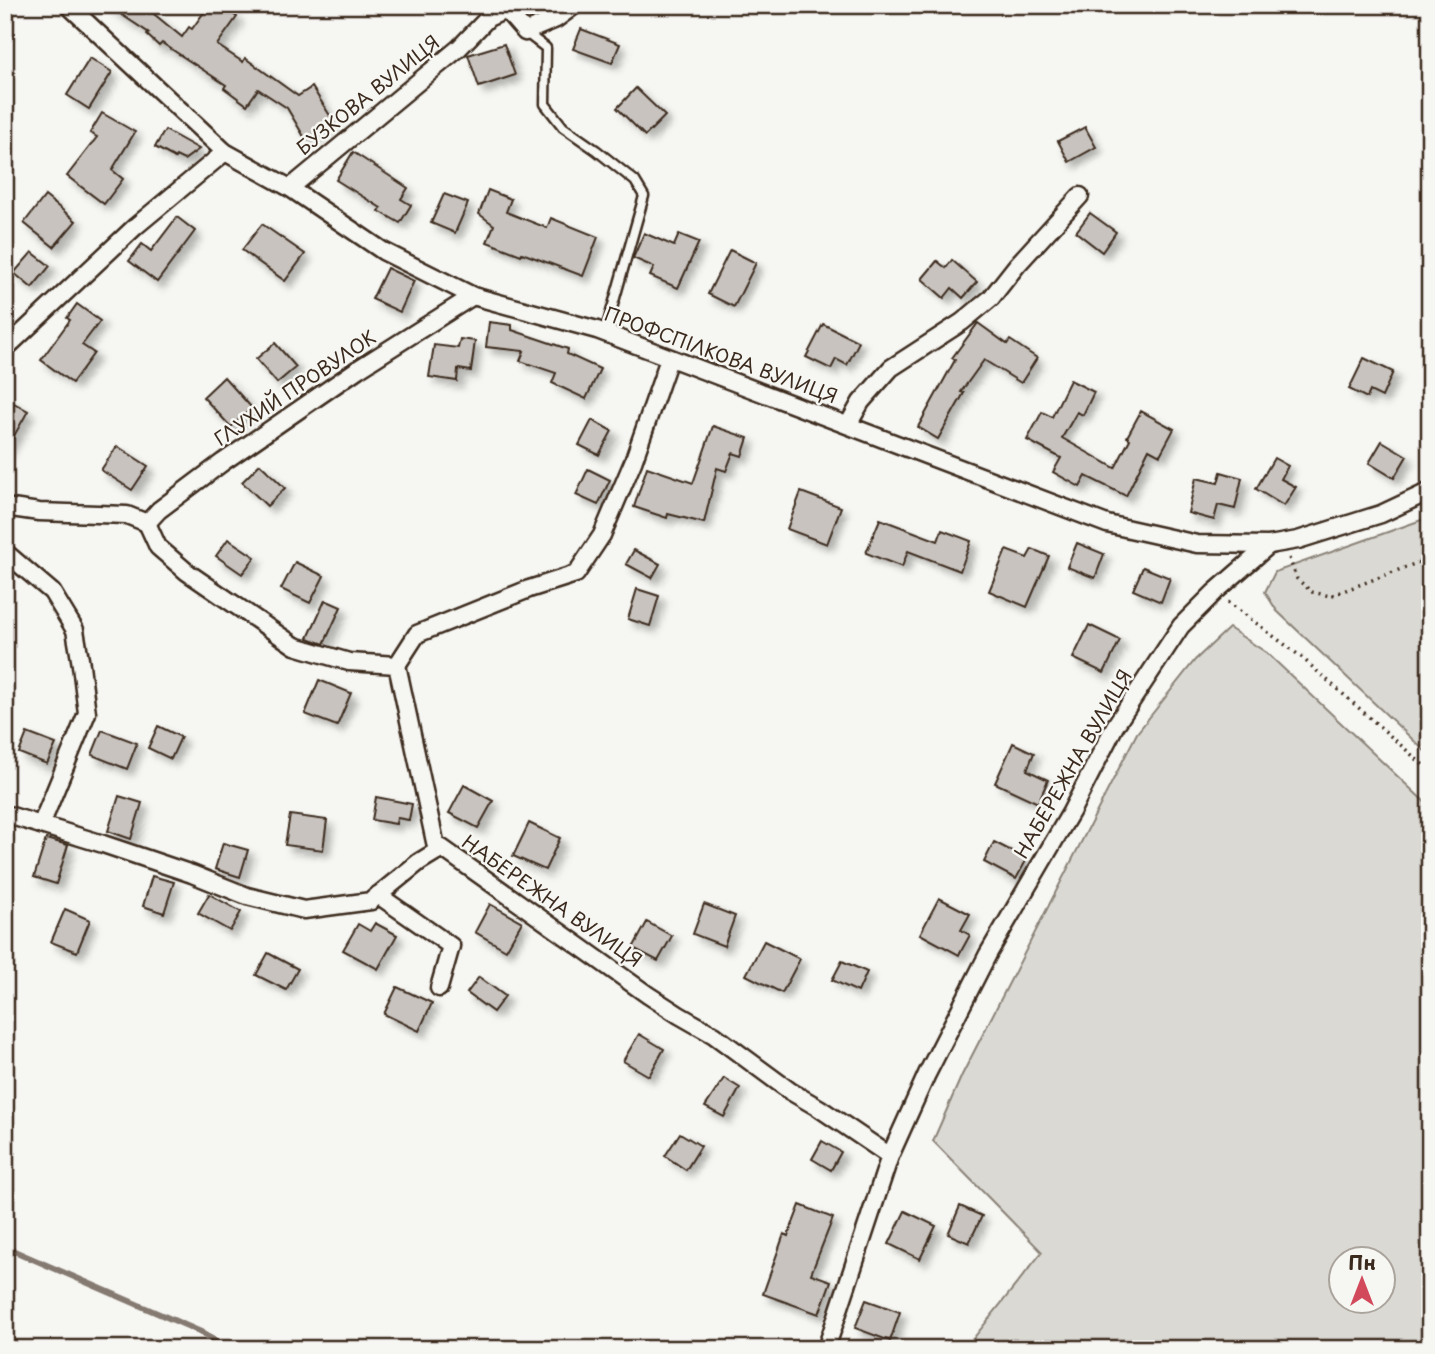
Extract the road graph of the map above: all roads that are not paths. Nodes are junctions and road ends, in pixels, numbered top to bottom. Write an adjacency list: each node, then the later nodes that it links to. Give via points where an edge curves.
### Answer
1 (68, 5): 5 (street, ПРОФСПІЛКОВА ВУЛИЦЯ)
2 (575, 5): 4 (street)
3 (504, 8): 4 (street, БУЗКОВА ВУЛИЦЯ); 6 (street, БУЗКОВА ВУЛИЦЯ)
4 (525, 32): 9 (lane, via 546,48 545,104 563,127 635,181 644,196)
5 (225, 152): 6 (street, ПРОФСПІЛКОВА ВУЛИЦЯ); 10 (street, via 136,226)
6 (290, 188): 8 (street, ПРОФСПІЛКОВА ВУЛИЦЯ, via 383,251)
7 (1080, 196): 12 (street, via 991,298 891,368)
8 (473, 296): 9 (street, ПРОФСПІЛКОВА ВУЛИЦЯ); 15 (street, ГЛУХИЙ ПРОВУЛОК, via 223,462)
9 (604, 334): 11 (street, ПРОФСПІЛКОВА ВУЛИЦЯ)
10 (5, 349)
11 (669, 359): 12 (street, ПРОФСПІЛКОВА ВУЛИЦЯ); 18 (street, via 602,535 576,574 417,634)
12 (848, 425): 16 (street, ПРОФСПІЛКОВА ВУЛИЦЯ, via 1107,524 1197,544)
13 (1430, 491): 16 (street, ПРОФСПІЛКОВА ВУЛИЦЯ, via 1381,514)
14 (5, 507): 15 (street, via 127,515)
15 (147, 523): 18 (street, via 158,547 187,572 295,646 349,662)
16 (1276, 544): 24 (street, НАБЕРЕЖНА ВУЛИЦЯ, via 1215,592 1181,626 1115,726 988,954)
17 (5, 552): 20 (street, via 52,592 75,630 81,665 87,713)
18 (397, 666): 21 (street)
19 (5, 814): 20 (street, НАБЕРЕЖНА ВУЛИЦЯ)
20 (41, 825): 22 (street, НАБЕРЕЖНА ВУЛИЦЯ, via 304,910 371,901)
21 (437, 851): 22 (street, НАБЕРЕЖНА ВУЛИЦЯ); 24 (street, НАБЕРЕЖНА ВУЛИЦЯ, via 442,848 659,1002)
22 (378, 895): 23 (street, via 451,946)
23 (439, 988)
24 (890, 1156): 25 (street, НАБЕРЕЖНА ВУЛИЦЯ)
25 (826, 1349)

